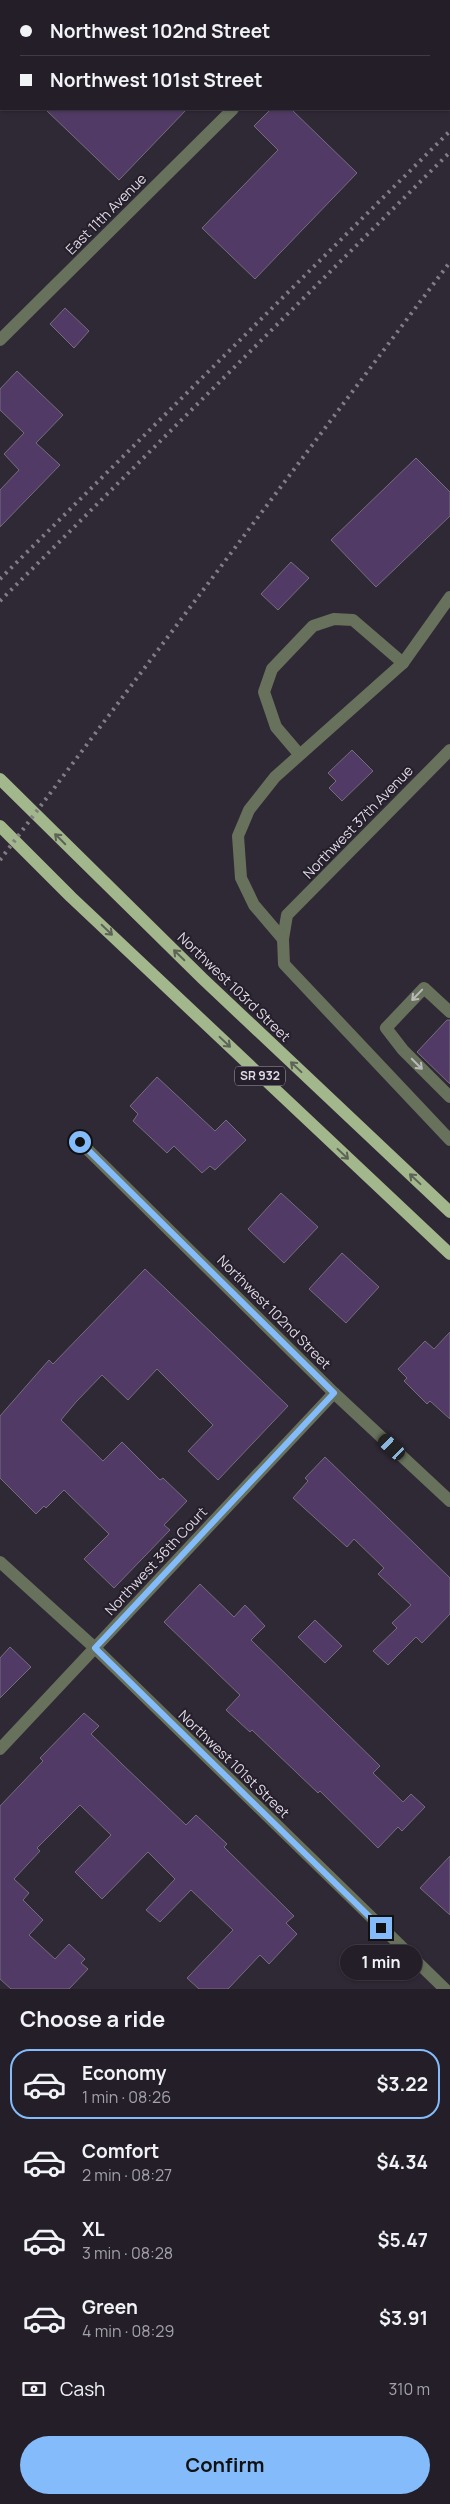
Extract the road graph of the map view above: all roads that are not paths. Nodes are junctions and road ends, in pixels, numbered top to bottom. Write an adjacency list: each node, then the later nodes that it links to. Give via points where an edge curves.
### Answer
1 (232, 110): 2 (street, East 11th Avenue)
2 (0, 340)
3 (450, 597): 4 (street)
4 (403, 663): 6 (street); 6 (street, via 353,620 334,619 313,626 272,669 264,692 276,726)
5 (450, 750): 9 (street, Northwest 37th Avenue, via 288,915)
6 (299, 754): 9 (street, via 275,777 249,810 238,836 241,878 254,905)
7 (0, 780): 14 (main road, Northwest 103rd Street / SR 932, one-way to 7, via 203,979)
8 (0, 826): 15 (main road, SR 932, one-way to 15, via 71,897)
9 (283, 939): 12 (street, via 284,964)
10 (450, 1012): 11 (street, one-way to 11, via 424,988 386,1028)
11 (450, 1097)
12 (450, 1140)
13 (80, 1142): 16 (street, Northwest 102nd Street)
14 (450, 1212)
15 (450, 1254)
16 (334, 1393): 17 (street, Northwest 102nd Street); 19 (street, Northwest 36th Court)
17 (450, 1501)
18 (0, 1562): 19 (street, Northwest 101st Street)
19 (95, 1648): 20 (street, Northwest 36th Court); 21 (street, Northwest 101st Street)
20 (0, 1749)
21 (445, 1989)

